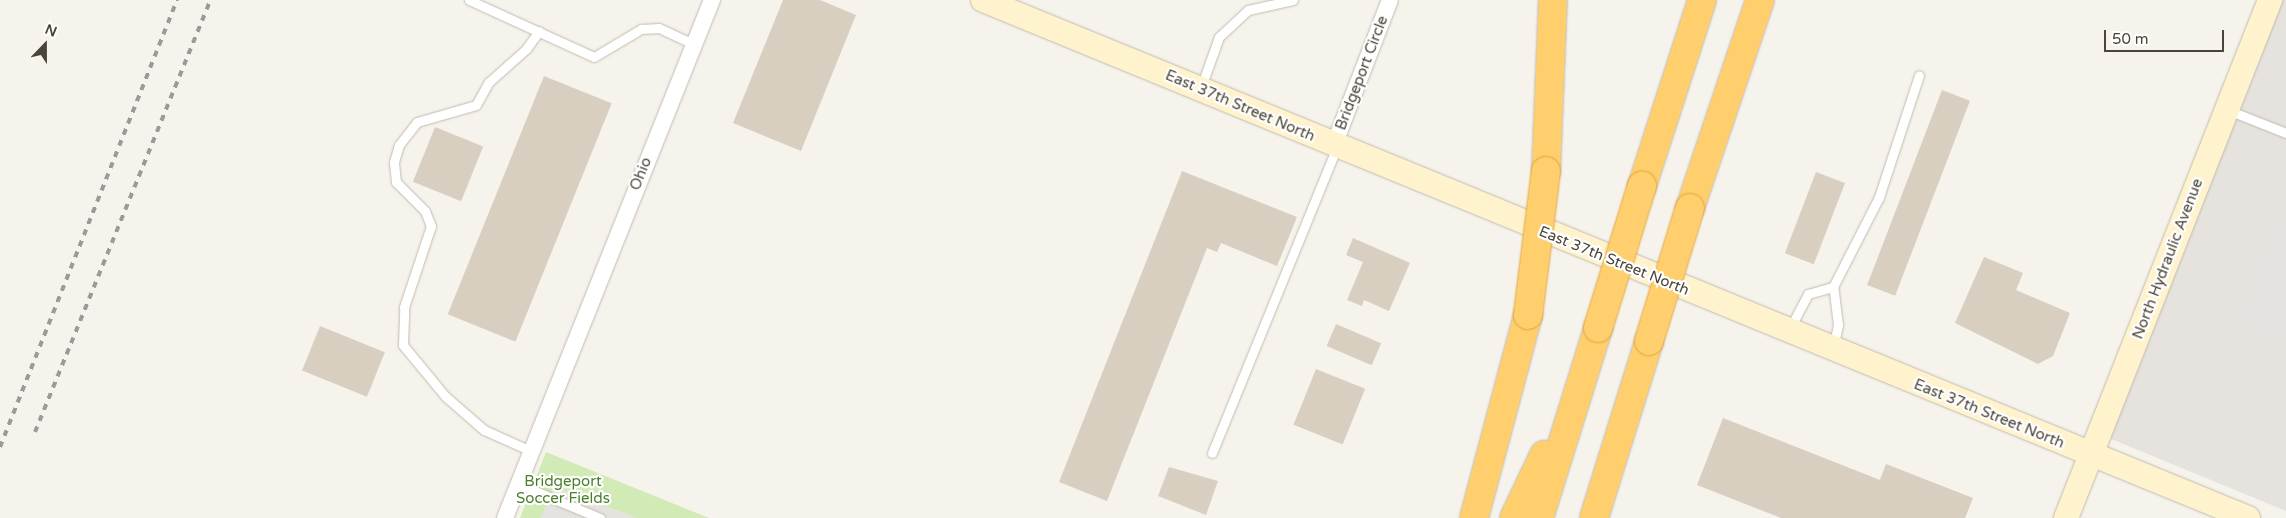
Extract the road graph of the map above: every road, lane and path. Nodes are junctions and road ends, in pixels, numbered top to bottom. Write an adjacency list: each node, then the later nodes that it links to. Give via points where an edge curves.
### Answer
1 (469, 0): 10 (lane)
2 (712, 0): 11 (street, Ohio)
3 (1294, 0): 13 (lane, via 1248,10 1219,37)
4 (1390, 0): 16 (street, Bridgeport Circle)
5 (1553, 0): 27 (highway, bridge, via 1546,171 1528,315)
6 (1702, 0): 20 (highway, bridge)
7 (1760, 0): 30 (highway, bridge, via 1690,208)
8 (2270, 0): 14 (main road, North Hydraulic Avenue)
9 (994, 2): 13 (main road, East 37th Street North)
10 (539, 31): 11 (lane, via 594,57 641,29 659,28); 21 (lane, via 526,49 489,82 476,105 417,122 399,145 394,162 396,182 425,211 430,226 404,307 403,345 445,396 484,430)
11 (694, 44): 21 (street, Ohio)
12 (1919, 75): 17 (lane, via 1879,197)
13 (1200, 90): 16 (main road, East 37th Street North)
14 (2227, 109): 15 (lane); 23 (main road, North Hydraulic Avenue)
15 (2286, 133)
16 (1335, 146): 18 (main road, East 37th Street North); 22 (lane)
17 (1833, 287): 18 (lane, via 1808,294); 19 (lane, via 1838,325)
18 (1788, 332): 19 (main road, East 37th Street North)
19 (1832, 350): 23 (main road, East 37th Street North)
20 (1585, 367): 28 (highway); 29 (highway)
21 (531, 451): 24 (street, Ohio)
22 (1212, 453)
23 (2090, 456): 31 (main road, North Hydraulic Avenue); 32 (main road, East 37th Street North)
24 (518, 484): 25 (street, Ohio); 26 (lane)
25 (505, 518)
26 (600, 518)
27 (1474, 518)
28 (1514, 518)
29 (1539, 518)
30 (1594, 518)
31 (2066, 518)
32 (2248, 518)

